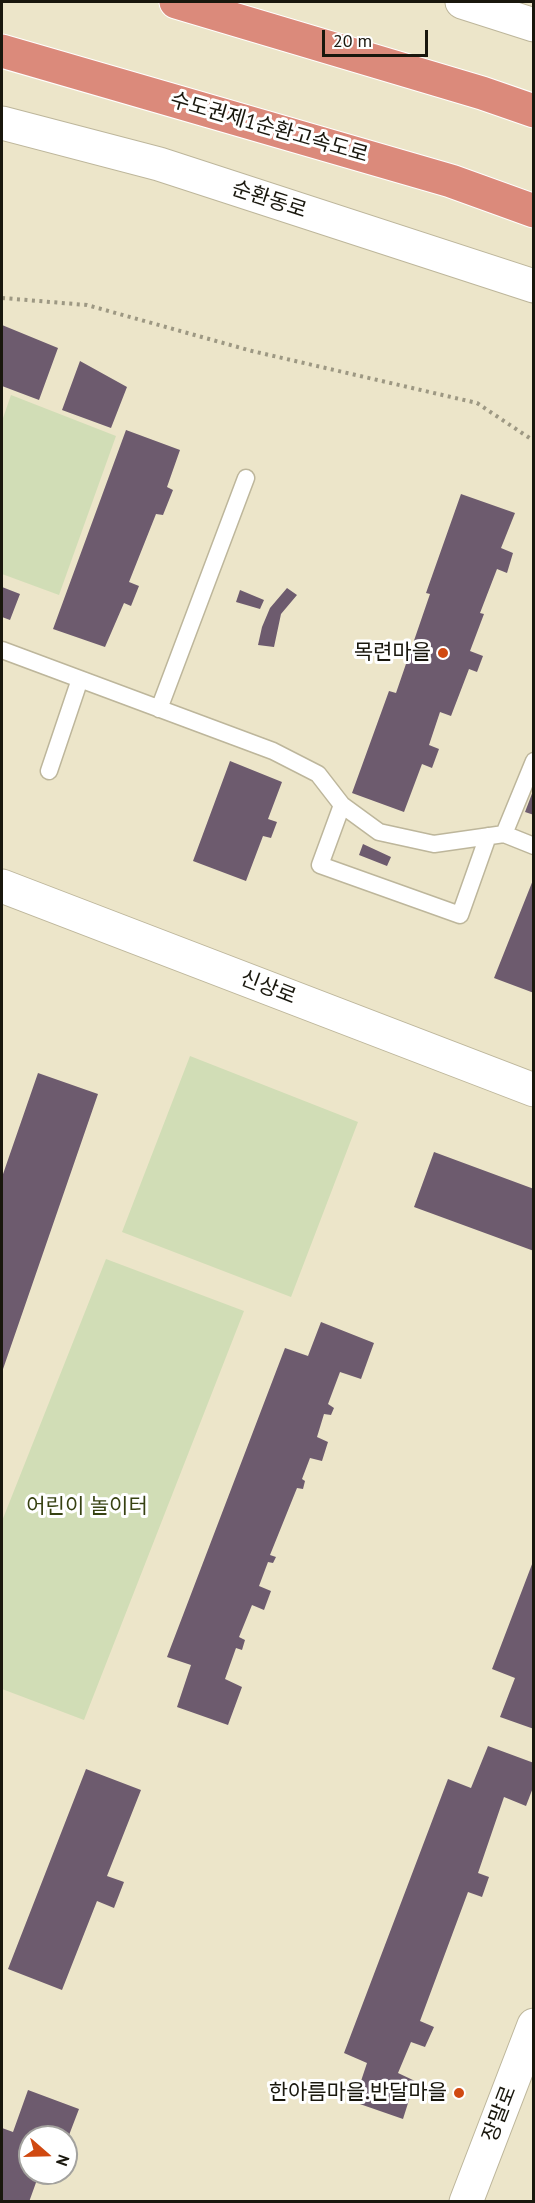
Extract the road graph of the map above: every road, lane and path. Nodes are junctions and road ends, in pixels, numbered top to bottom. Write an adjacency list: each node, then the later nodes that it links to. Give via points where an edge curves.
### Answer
1 (176, 2): 5 (highway)
2 (462, 2): 3 (street)
3 (534, 25)
4 (2, 51): 7 (highway, 수도권제1순환고속도로, via 451,181)
5 (534, 111)
6 (2, 123): 8 (street, 순환동로, via 159,164)
7 (534, 212)
8 (534, 286)
9 (2, 298): 10 (path, via 87,305 252,351 477,403)
10 (534, 441)
11 (246, 478): 14 (lane)
12 (2, 650): 13 (lane)
13 (80, 679): 14 (lane); 16 (lane)
14 (159, 708): 17 (lane, via 273,751 318,774)
15 (534, 761): 18 (lane)
16 (49, 771)
17 (342, 806): 18 (lane, via 379,832 434,844); 18 (lane, via 320,865 460,915)
18 (496, 835): 19 (lane)
19 (534, 846)
20 (2, 886): 21 (street, 신상로)
21 (534, 1090)
22 (534, 2025): 23 (street, 장말로)
23 (466, 2202)

